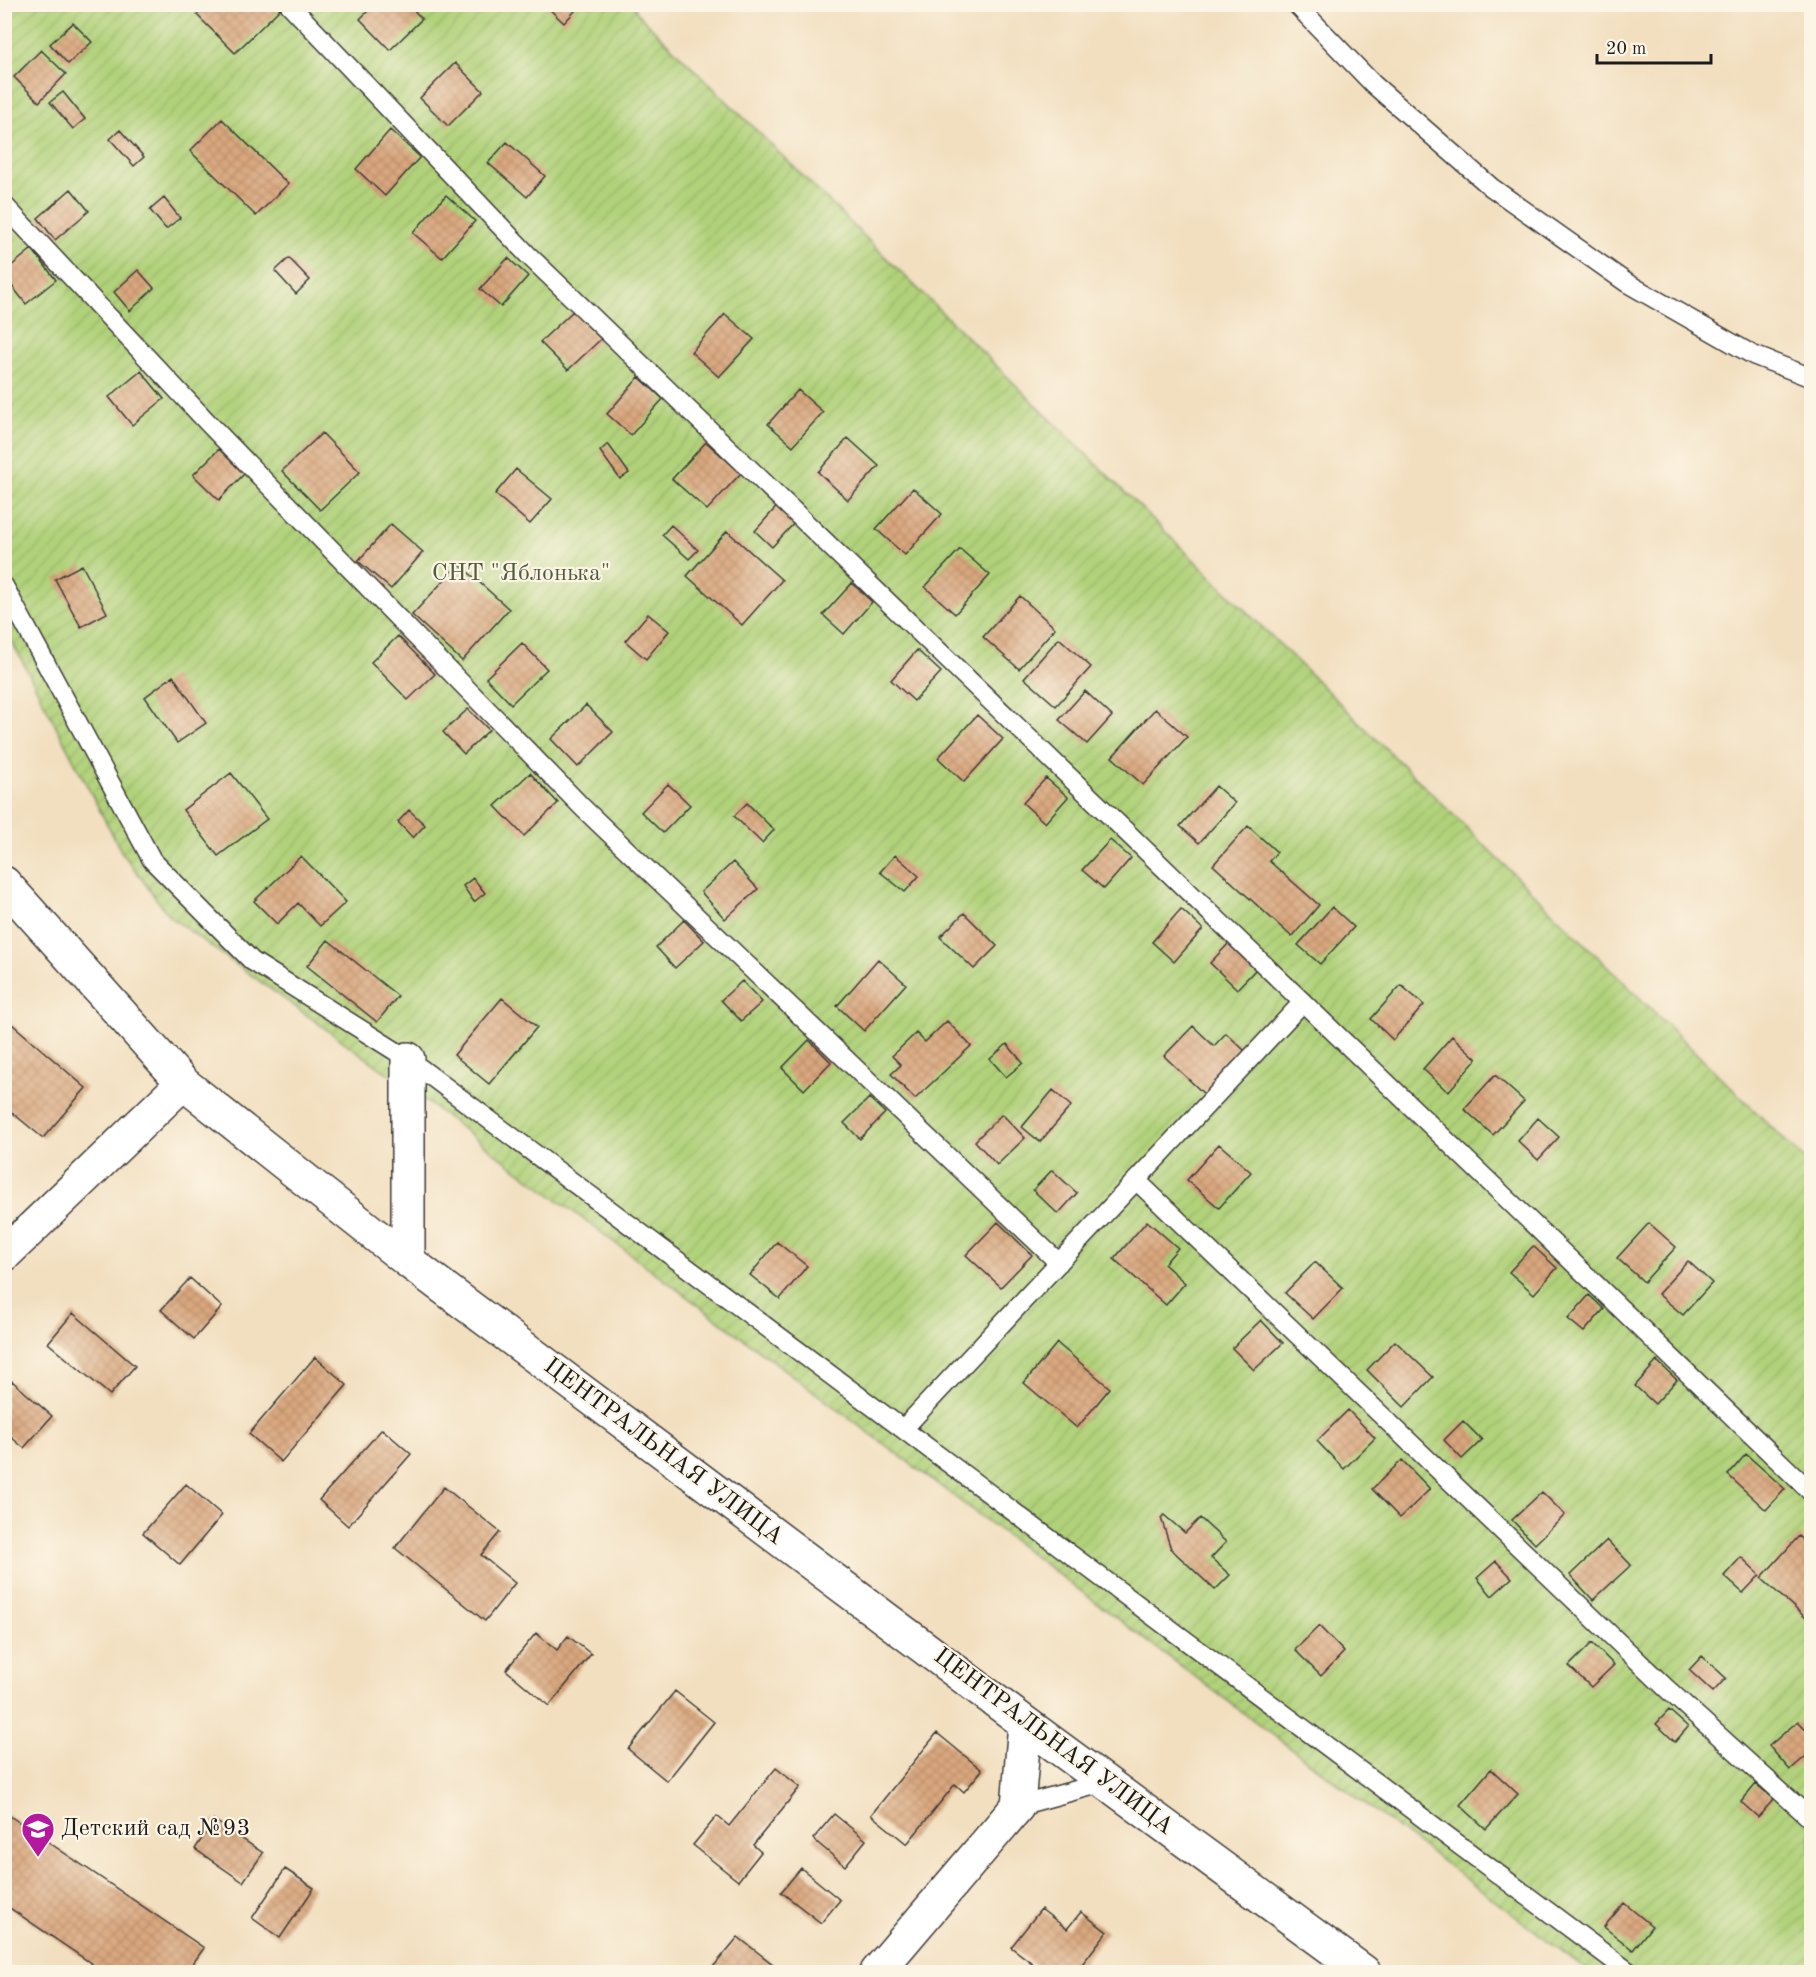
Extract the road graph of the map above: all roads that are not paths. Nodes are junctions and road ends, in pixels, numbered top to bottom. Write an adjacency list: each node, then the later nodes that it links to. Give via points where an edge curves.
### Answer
1 (289, 4): 7 (lane, via 527,254)
2 (1296, 4): 4 (lane, via 1373,84 1491,187 1627,283 1753,355)
3 (4, 205): 13 (lane, via 210,425 583,808)
4 (1812, 378)
5 (4, 586): 8 (lane, via 152,860 252,962)
6 (4, 883): 9 (street, ЦЕНТРАЛЬНАЯ УЛИЦА)
7 (1303, 1002): 10 (lane); 15 (lane)
8 (408, 1059): 12 (street); 14 (lane)
9 (183, 1083): 11 (street); 12 (street, ЦЕНТРАЛЬНАЯ УЛИЦА)
10 (1136, 1180): 13 (lane); 19 (lane, via 1666,1688)
11 (4, 1255)
12 (408, 1261): 16 (street, ЦЕНТРАЛЬНАЯ УЛИЦА)
13 (1059, 1263): 14 (lane)
14 (904, 1428): 22 (lane)
15 (1812, 1492)
16 (1025, 1723): 17 (street, ЦЕНТРАЛЬНАЯ УЛИЦА); 18 (street)
17 (1106, 1782): 18 (lane); 21 (street, ЦЕНТРАЛЬНАЯ УЛИЦА)
18 (1018, 1806): 20 (street)
19 (1812, 1820)
20 (877, 1972)
21 (1364, 1972)
22 (1629, 1972)

